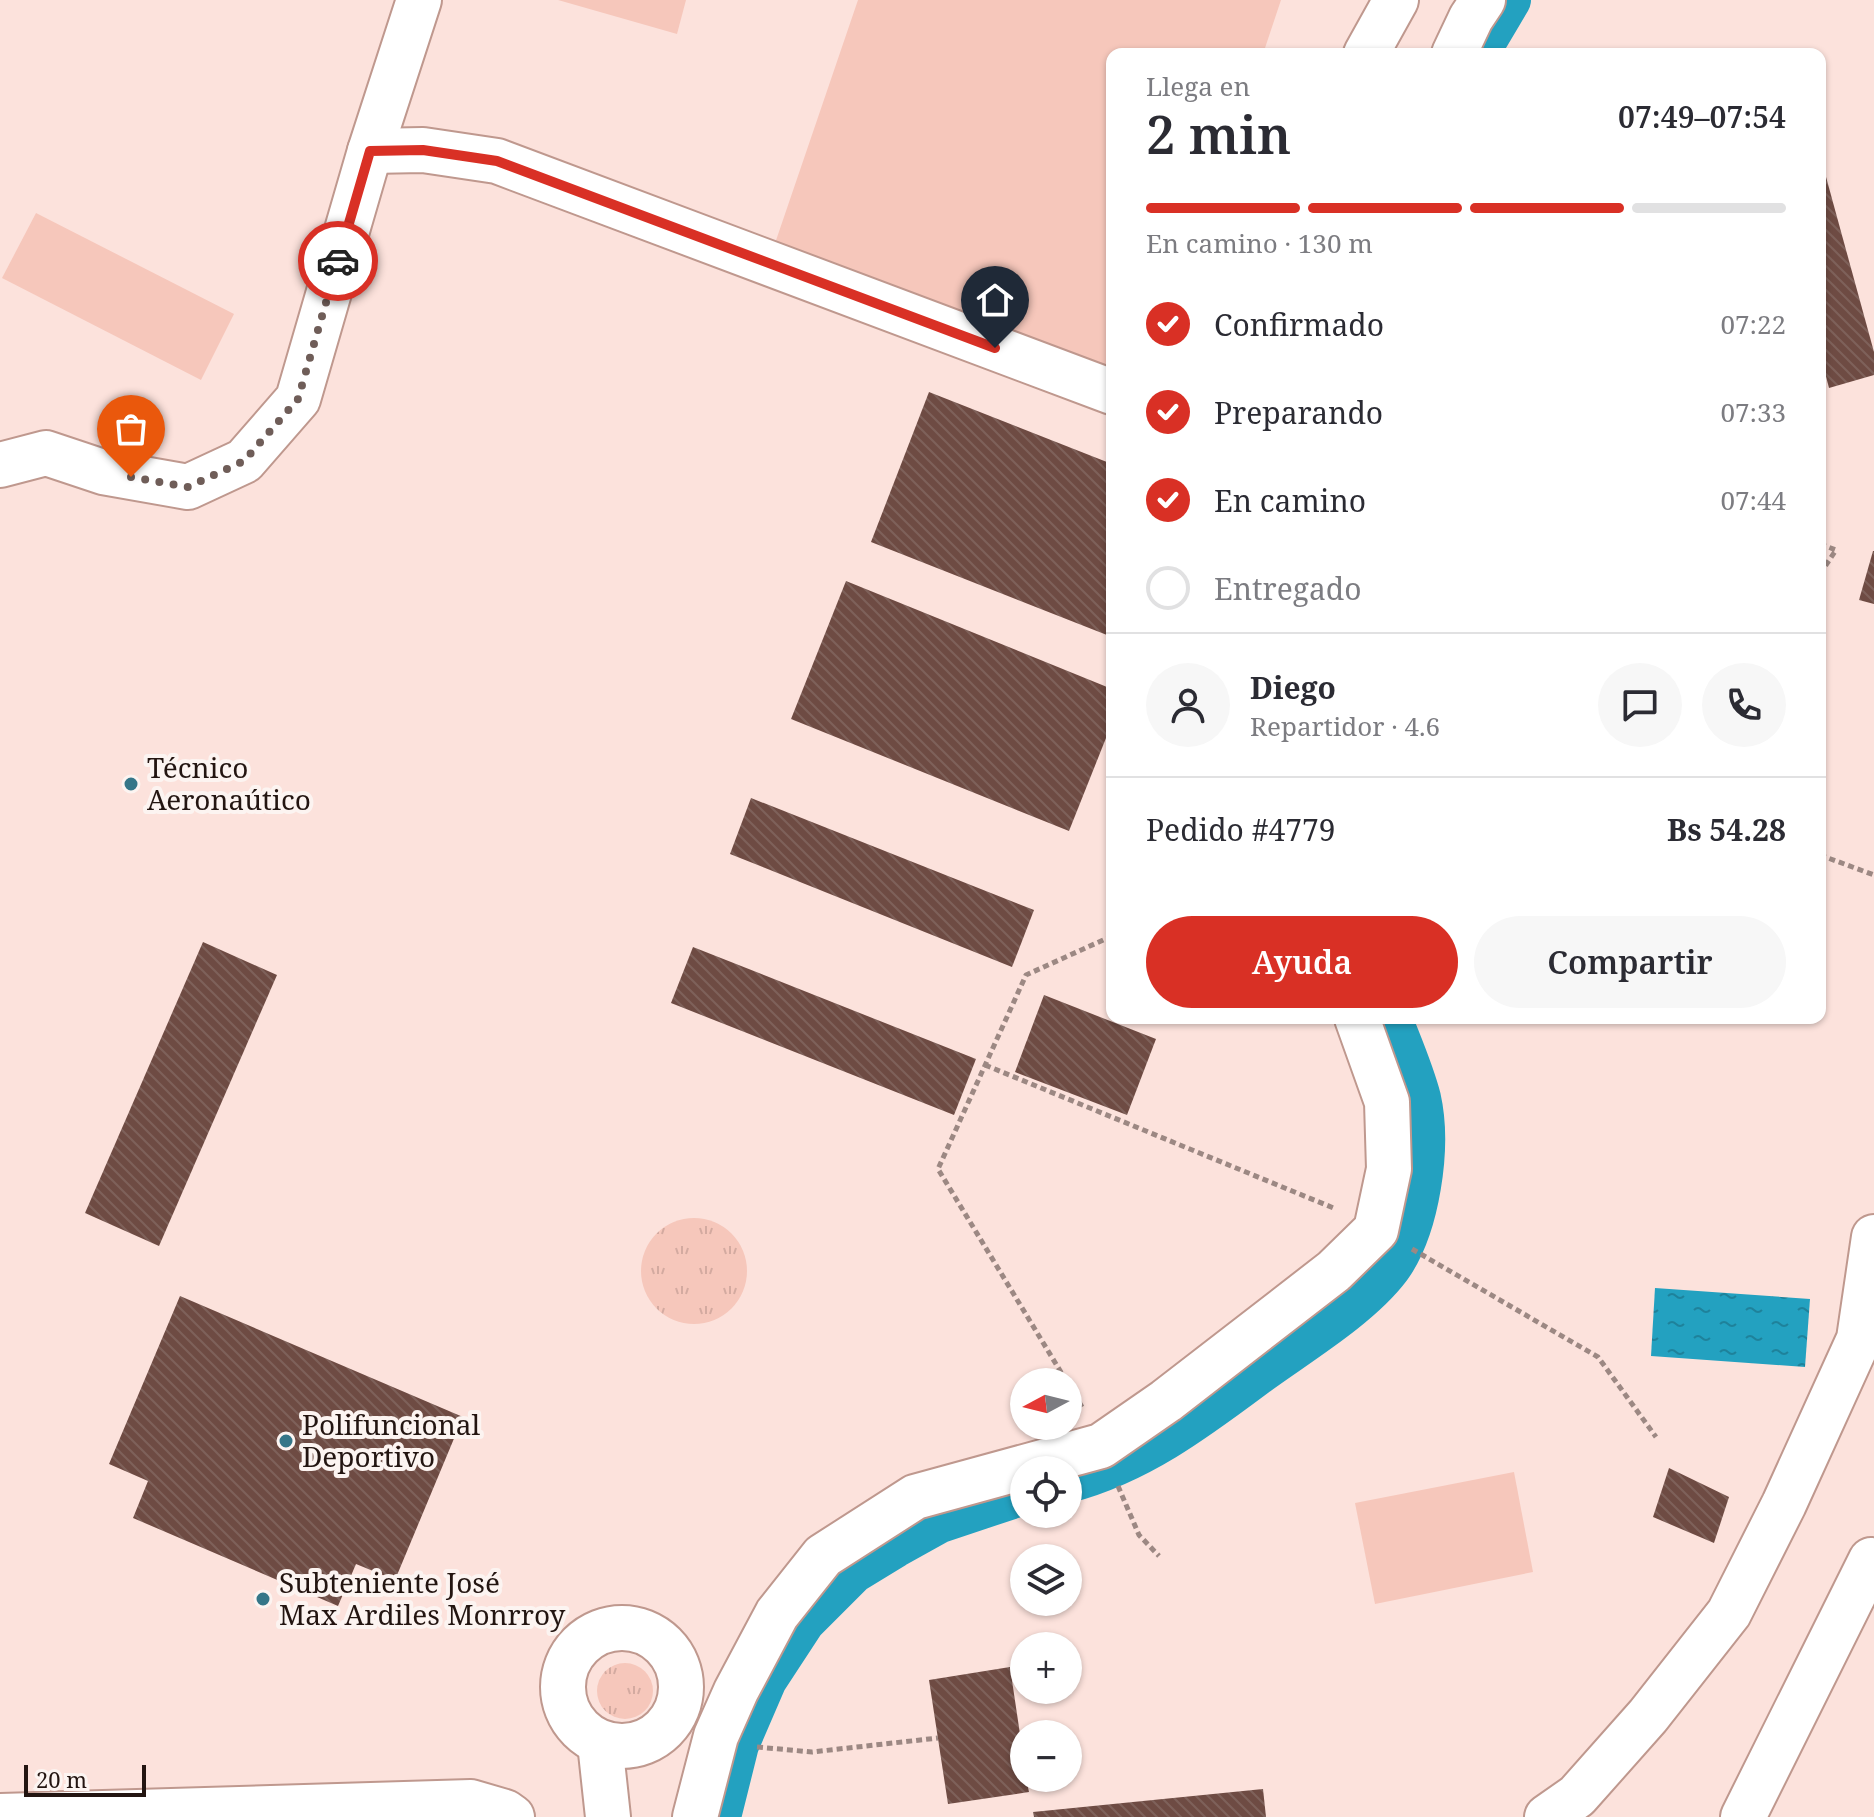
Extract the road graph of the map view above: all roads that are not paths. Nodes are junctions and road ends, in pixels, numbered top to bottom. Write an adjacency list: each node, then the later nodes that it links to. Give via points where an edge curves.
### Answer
1 (419, 0): 6 (main road)
2 (1396, 0): 4 (main road)
3 (1483, 0): 5 (main road)
4 (1369, 48)
5 (1457, 48)
6 (370, 151): 7 (main road, via 423,150 497,161); 8 (main road, via 298,399 244,461 188,487 103,472 46,453)
7 (1106, 390)
8 (0, 465)
9 (1359, 1024): 16 (main road, via 1387,1102 1389,1169 1376,1230 1322,1280 1101,1446 915,1497 823,1556 777,1614 736,1691 716,1736)
10 (1874, 1237): 17 (main road, via 1859,1339 1729,1613 1587,1785)
11 (1871, 1560): 18 (main road)
12 (600, 1743): 15 (main road)
13 (0, 1816): 14 (main road, via 471,1802)
14 (512, 1817)
15 (608, 1817)
16 (695, 1817)
17 (1547, 1817)
18 (1743, 1817)

